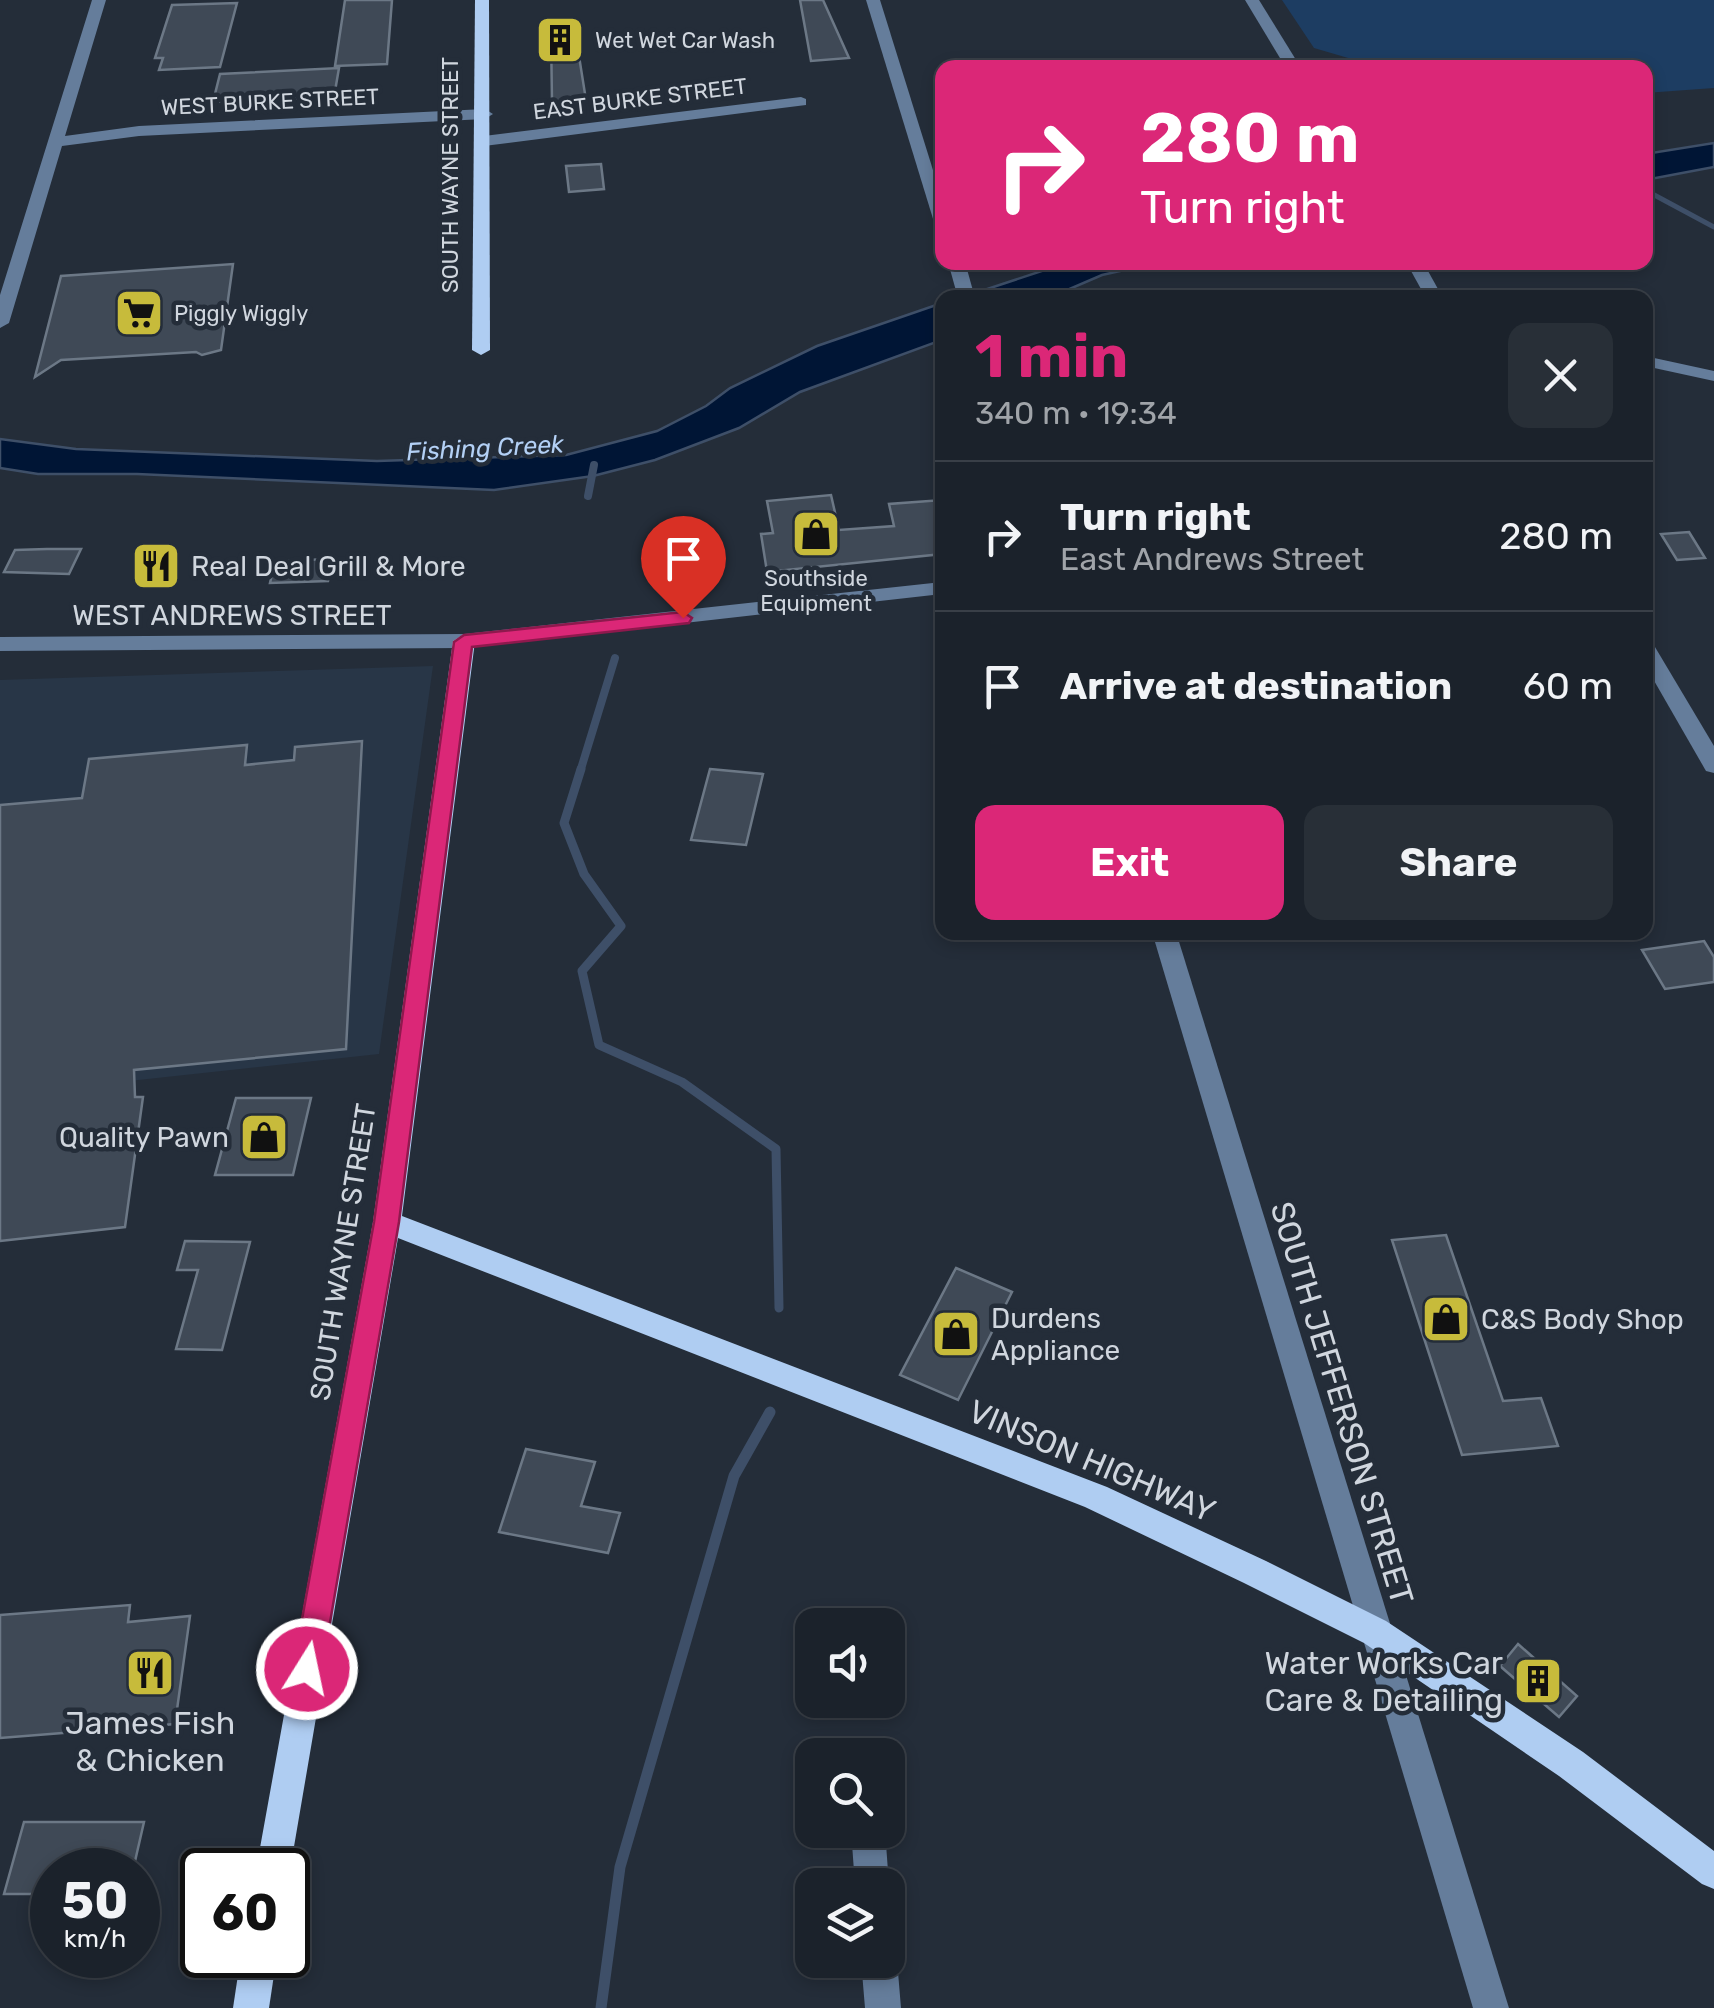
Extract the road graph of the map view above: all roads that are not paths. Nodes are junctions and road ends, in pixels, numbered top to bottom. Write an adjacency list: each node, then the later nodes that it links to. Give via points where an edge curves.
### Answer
1 (99, 0): 9 (street)
2 (482, 0): 7 (main road, SOUTH WAYNE STREET)
3 (873, 0): 10 (street)
4 (1252, 0): 5 (street)
5 (1289, 60)
6 (802, 102): 8 (street, EAST BURKE STREET)
7 (485, 114): 8 (main road, SOUTH WAYNE STREET); 9 (street, WEST BURKE STREET, via 139,131)
8 (484, 141): 12 (main road, SOUTH WAYNE STREET)
9 (57, 142): 11 (street)
10 (935, 201)
11 (0, 323)
12 (481, 350)
13 (1653, 363): 14 (street)
14 (1714, 376)
15 (935, 589): 16 (street, WEST ANDREWS STREET)
16 (464, 642): 17 (street, WEST ANDREWS STREET); 21 (main road, SOUTH WAYNE STREET)
17 (0, 644)
18 (1653, 661): 19 (street)
19 (1714, 765)
20 (1166, 940): 22 (street, SOUTH JEFFERSON STREET)
21 (387, 1222): 22 (main road, VINSON HIGHWAY, via 1096,1497); 23 (main road, SOUTH WAYNE STREET)
22 (1375, 1632): 24 (main road, VINSON HIGHWAY, via 1571,1764); 29 (street, SOUTH JEFFERSON STREET)
23 (277, 1848)
24 (1714, 1872)
25 (256, 1978): 27 (main road)
26 (880, 1978): 28 (street)
27 (251, 2008)
28 (883, 2008)
29 (1491, 2008)

